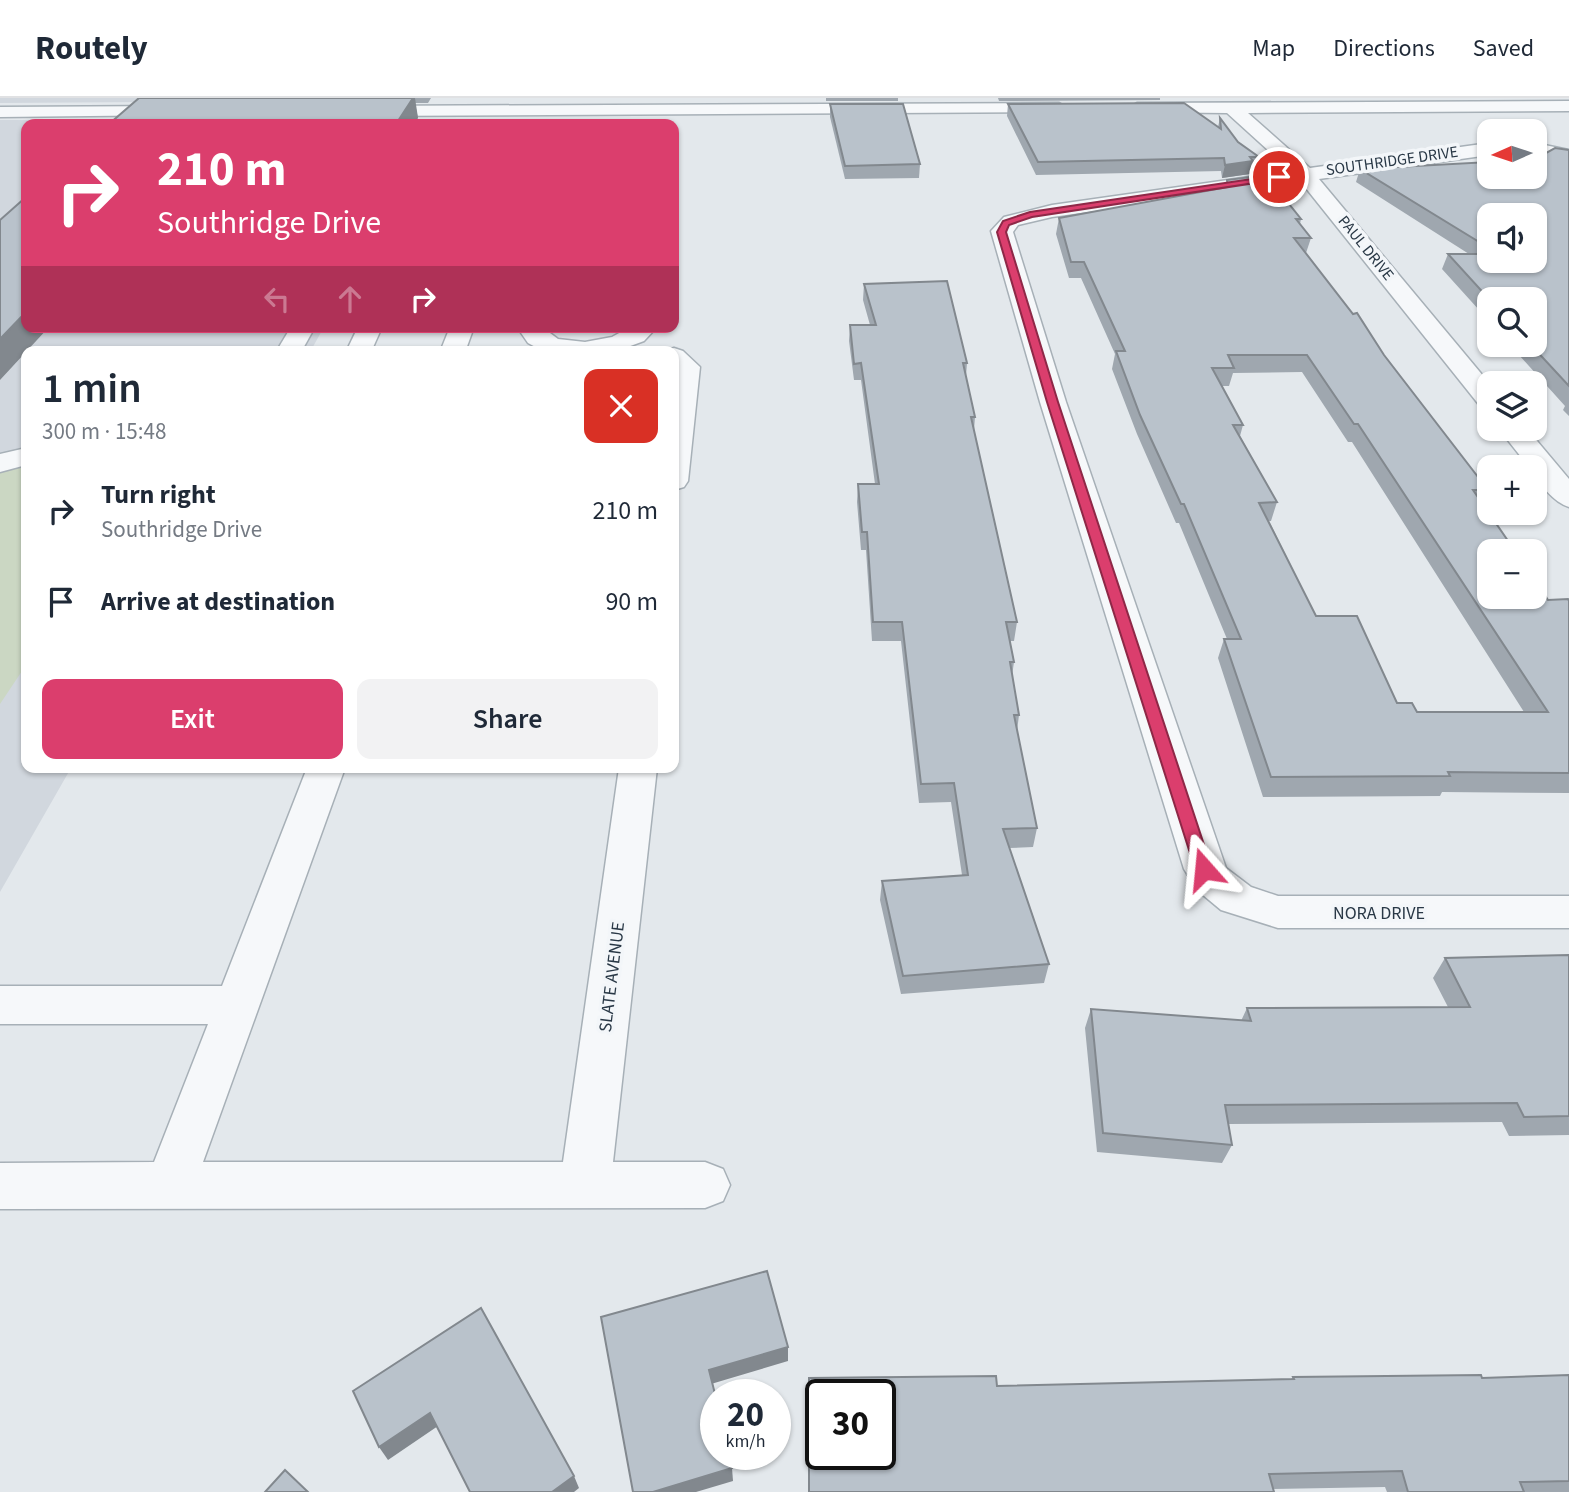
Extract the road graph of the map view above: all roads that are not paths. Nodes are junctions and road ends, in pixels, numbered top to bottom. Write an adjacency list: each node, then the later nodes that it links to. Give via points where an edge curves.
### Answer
1 (947, 103): 2 (street); 5 (street)
2 (679, 104): 10 (street)
3 (1569, 106): 4 (street)
4 (1233, 107): 6 (street); 14 (street, PAUL DRIVE)
5 (1084, 108)
6 (1124, 108)
7 (195, 111): 9 (street)
8 (346, 111): 10 (street)
9 (0, 112)
10 (429, 117)
11 (1477, 151): 14 (street, SOUTHRIDGE DRIVE)
12 (1547, 151): 13 (street)
13 (1569, 156)
14 (1304, 173): 22 (street, PAUL DRIVE); 32 (street, SOUTHRIDGE DRIVE, via 1041,213 1006,223 1002,232)
15 (637, 333): 19 (street, via 618,344)
16 (640, 333): 20 (street)
17 (530, 340): 18 (street)
18 (562, 346)
19 (602, 346)
20 (656, 346)
21 (679, 360): 26 (street, via 687,367 687,379)
22 (1477, 385)
23 (0, 437): 24 (street)
24 (21, 441)
25 (1523, 441): 29 (street)
26 (679, 442)
27 (21, 457): 28 (street)
28 (0, 463)
29 (1569, 498)
30 (324, 773): 35 (street)
31 (637, 773): 37 (street, SLATE AVENUE)
32 (1204, 869): 33 (street, NORA DRIVE, via 1227,894 1249,907 1278,912)
33 (1569, 912)
34 (0, 1005): 35 (street)
35 (238, 1005): 36 (street)
36 (170, 1185): 37 (street); 39 (street)
37 (585, 1185): 38 (street)
38 (705, 1185)
39 (0, 1186)

